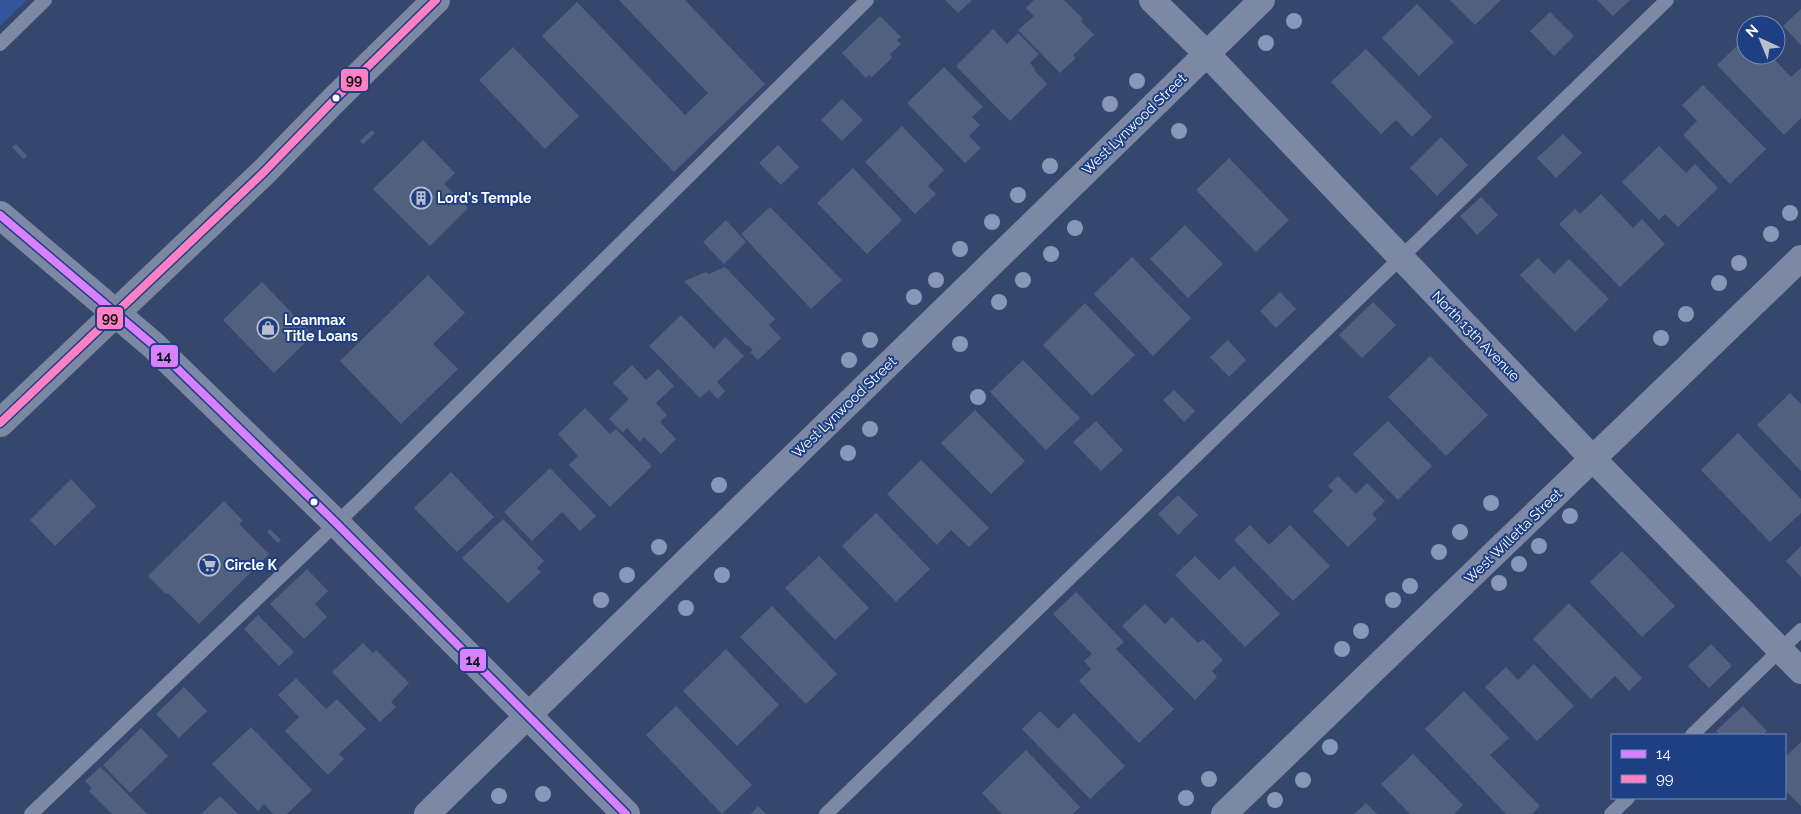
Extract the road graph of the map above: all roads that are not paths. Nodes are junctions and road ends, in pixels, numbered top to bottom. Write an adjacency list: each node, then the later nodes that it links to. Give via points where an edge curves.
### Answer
1 (45, 0): 7 (lane)
2 (436, 0): 12 (main road)
3 (867, 0): 15 (lane)
4 (1152, 0): 8 (street, North 13th Avenue)
5 (1262, 0): 8 (street, West Lynwood Street)
6 (1667, 0): 10 (lane)
7 (0, 44)
8 (1206, 53): 10 (street, North 13th Avenue); 19 (street, West Lynwood Street)
9 (0, 215): 12 (street)
10 (1401, 257): 14 (street, North 13th Avenue); 25 (lane)
11 (1801, 258): 14 (street, West Willetta Street)
12 (117, 313): 13 (main road); 15 (street)
13 (0, 423)
14 (1593, 459): 17 (street, North 13th Avenue); 26 (street, West Willetta Street)
15 (336, 524): 19 (street); 22 (lane)
16 (1801, 630): 17 (lane)
17 (1780, 650): 18 (street, North 13th Avenue); 20 (lane)
18 (1801, 671)
19 (528, 716): 23 (street, West Lynwood Street); 24 (street)
20 (1693, 734)
21 (1627, 799): 27 (lane)
22 (31, 814)
23 (427, 814)
24 (626, 814)
25 (826, 814)
26 (1224, 814)
27 (1611, 814)

